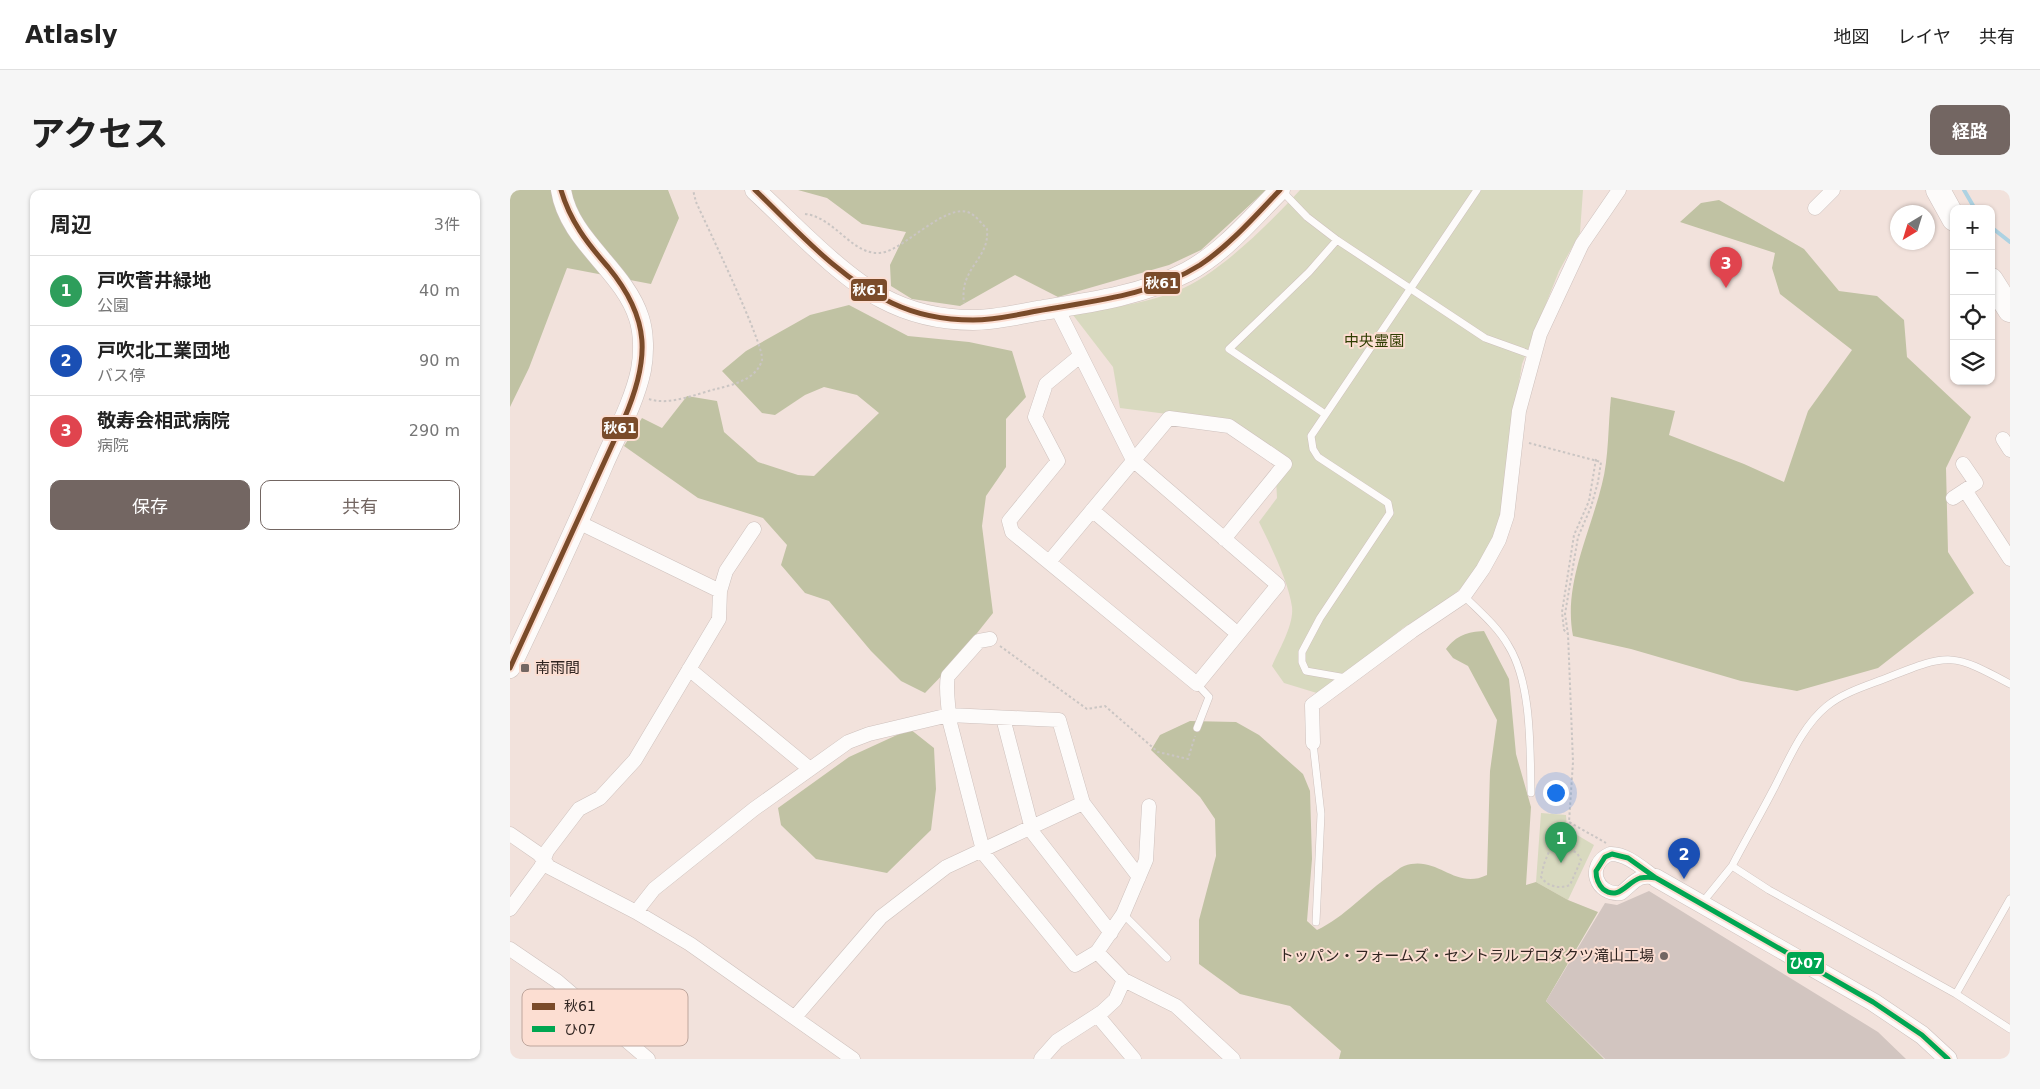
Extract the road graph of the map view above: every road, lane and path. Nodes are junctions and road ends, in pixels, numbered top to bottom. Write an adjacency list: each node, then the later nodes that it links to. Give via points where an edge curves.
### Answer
1 (561, 190): 20 (main road, via 570,215 590,246 622,284 640,319 641,370)
2 (693, 190): 20 (path, via 751,323 762,359 756,371 729,386 660,402)
3 (755, 190): 11 (main road)
4 (1280, 190): 12 (lane); 15 (main road, via 1226,244 1187,272 1121,295)
5 (1477, 190): 14 (lane)
6 (1619, 190): 18 (street, via 1582,244 1552,304)
7 (1833, 190): 9 (street)
8 (1938, 190): 10 (highway)
9 (1815, 208)
10 (1950, 211)
11 (783, 216): 17 (main road, via 852,278 881,298 922,314); 17 (path, via 816,216 863,250 873,253 893,248 947,214 969,213 987,229 988,239 963,284 964,302)
12 (1337, 240): 14 (lane); 21 (lane, via 1310,272 1229,349)
13 (1995, 286): 16 (highway)
14 (1410, 287): 18 (lane, via 1485,338); 21 (lane)
15 (1057, 308): 17 (main road); 19 (street)
16 (2010, 310)
17 (974, 320)
18 (1532, 355): 22 (street)
19 (1080, 356): 24 (street); 31 (street, via 1046,384 1035,416 1058,461 1009,521 1012,532)
20 (634, 393): 27 (main road)
21 (1325, 414): 39 (lane, via 1311,436 1315,454 1388,504 1390,513 1320,618 1302,652 1306,670)
22 (1515, 440): 23 (path); 33 (street, via 1504,524 1491,554)
23 (1596, 459): 35 (path, via 1589,501 1574,535 1562,612 1564,630); 35 (path, via 1601,462 1598,482 1578,537 1565,614)
24 (1133, 460): 26 (street); 29 (street); 29 (street, via 1169,418 1229,426 1285,464)
25 (1964, 464): 30 (street, via 1976,483 1959,494)
26 (1092, 510): 31 (street); 34 (street)
27 (578, 522): 32 (street); 37 (main road)
28 (754, 528): 32 (street, via 726,571)
29 (1224, 540): 34 (street, via 1278,585)
30 (2010, 559)
31 (1049, 562): 40 (street)
32 (720, 591): 38 (street, via 719,619)
33 (1464, 596): 39 (street); 47 (lane, via 1509,645 1518,666 1524,690)
34 (1238, 634): 40 (street)
35 (1568, 634): 50 (path, via 1573,762)
36 (990, 638): 42 (street, via 979,640 948,676); 44 (path, via 1087,709 1105,706 1158,752 1188,759)
37 (510, 668)
38 (689, 669): 46 (street); 56 (street, via 635,760 600,798 579,809 547,851)
39 (1347, 678): 45 (street, via 1311,707)
40 (1197, 684): 44 (lane, via 1209,697)
41 (2010, 684): 57 (lane, via 1967,662 1950,659 1930,661 1828,705 1810,723)
42 (949, 715): 43 (street); 46 (street, via 848,742); 55 (street)
43 (1003, 718): 48 (street, via 1059,720); 51 (street)
44 (1197, 728)
45 (1313, 743): 65 (lane, via 1321,814)
46 (810, 769): 63 (street, via 654,889)
47 (1532, 793)
48 (1083, 803): 51 (street); 58 (street)
49 (1149, 806): 58 (street, via 1146,860)
50 (1569, 822): 53 (path); 54 (path)
51 (1031, 827): 55 (street); 66 (street)
52 (510, 834): 56 (street)
53 (1558, 843): 53 (path, via 1549,849 1541,877 1550,886 1563,888 1570,885 1581,860 1577,852)
54 (1606, 843)
55 (983, 849): 68 (street, via 1075,966); 74 (street, via 946,867 881,917)
56 (544, 860): 62 (street); 63 (street, via 549,867)
57 (1732, 866): 61 (lane); 72 (lane)
58 (1139, 877): 64 (street)
59 (1656, 878): 61 (street)
60 (2010, 898): 72 (lane)
61 (1702, 904): 82 (street, via 1873,1002 1922,1036)
62 (510, 909)
63 (636, 912): 74 (street, via 690,944)
64 (1123, 914): 66 (street); 69 (lane)
65 (1316, 922)
66 (1111, 933): 68 (street)
67 (510, 949): 71 (street)
68 (1097, 952): 70 (street)
69 (1167, 958)
70 (1124, 980): 73 (street, via 1114,1000); 81 (street, via 1176,1006)
71 (566, 989)
72 (1956, 994): 75 (lane)
73 (1097, 1015): 79 (street, via 1057,1041); 80 (street)
74 (795, 1017): 78 (street)
75 (2010, 1029)
76 (633, 1046): 77 (street)
77 (648, 1059)
78 (853, 1059)
79 (1041, 1059)
80 (1134, 1059)
81 (1234, 1059)
82 (1948, 1059)

